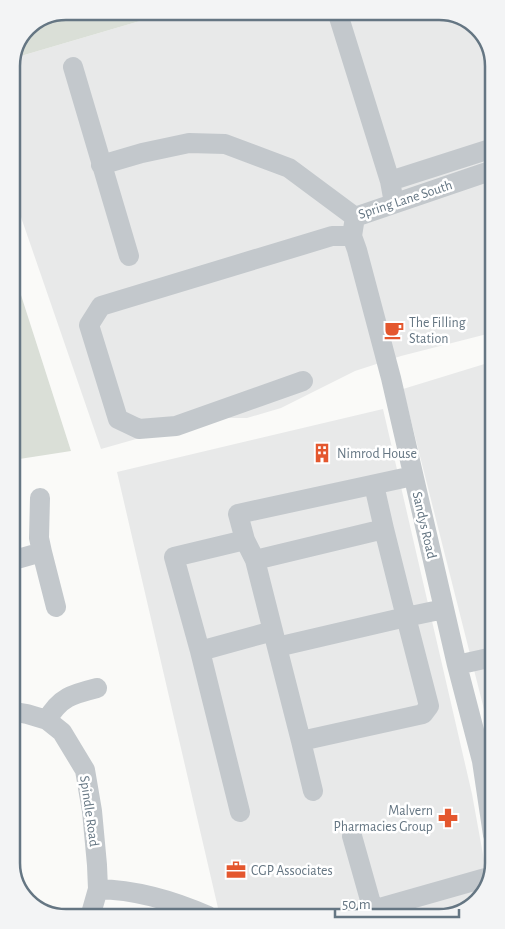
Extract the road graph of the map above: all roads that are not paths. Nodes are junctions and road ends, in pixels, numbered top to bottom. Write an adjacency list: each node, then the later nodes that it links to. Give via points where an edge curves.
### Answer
1 (340, 20): 6 (street)
2 (73, 67): 4 (street)
3 (485, 151): 6 (street)
4 (101, 165): 8 (street, Spring Lane South, via 189,143 225,144 289,168); 9 (street)
5 (485, 173): 7 (street, Spring Lane South)
6 (390, 181): 7 (street)
7 (394, 203): 8 (street, Spring Lane South)
8 (353, 227): 10 (street, via 101,306 89,325 118,419 139,429 176,426); 11 (street, Sandys Road)
9 (128, 256)
10 (303, 380)
11 (413, 476): 12 (street); 20 (street, Sandys Road)
12 (374, 485): 14 (street); 15 (street, via 238,514)
13 (40, 498): 16 (street)
14 (384, 529): 18 (street); 21 (street)
15 (244, 540): 18 (street); 23 (street, via 174,557)
16 (42, 552): 17 (street); 19 (street)
17 (20, 558)
18 (256, 560): 22 (street)
19 (56, 607)
20 (444, 608): 21 (street); 25 (street, Sandys Road)
21 (406, 617): 22 (street); 29 (street, via 429,706 423,714)
22 (275, 639): 23 (street); 29 (street)
23 (200, 651): 32 (street)
24 (485, 659): 25 (street)
25 (458, 665): 30 (street, Sandys Road)
26 (97, 688): 28 (street, via 70,695)
27 (20, 713): 28 (street, Spindle Road)
28 (47, 720): 35 (street, Spindle Road, via 62,732 85,770 92,810)
29 (301, 742): 31 (street)
30 (485, 750)
31 (313, 791)
32 (240, 812)
33 (352, 836): 38 (street)
34 (481, 879): 39 (street)
35 (98, 889): 36 (street, Spindle Road); 37 (street, via 149,895)
36 (92, 909)
37 (188, 909)
38 (368, 909)
39 (382, 909)

